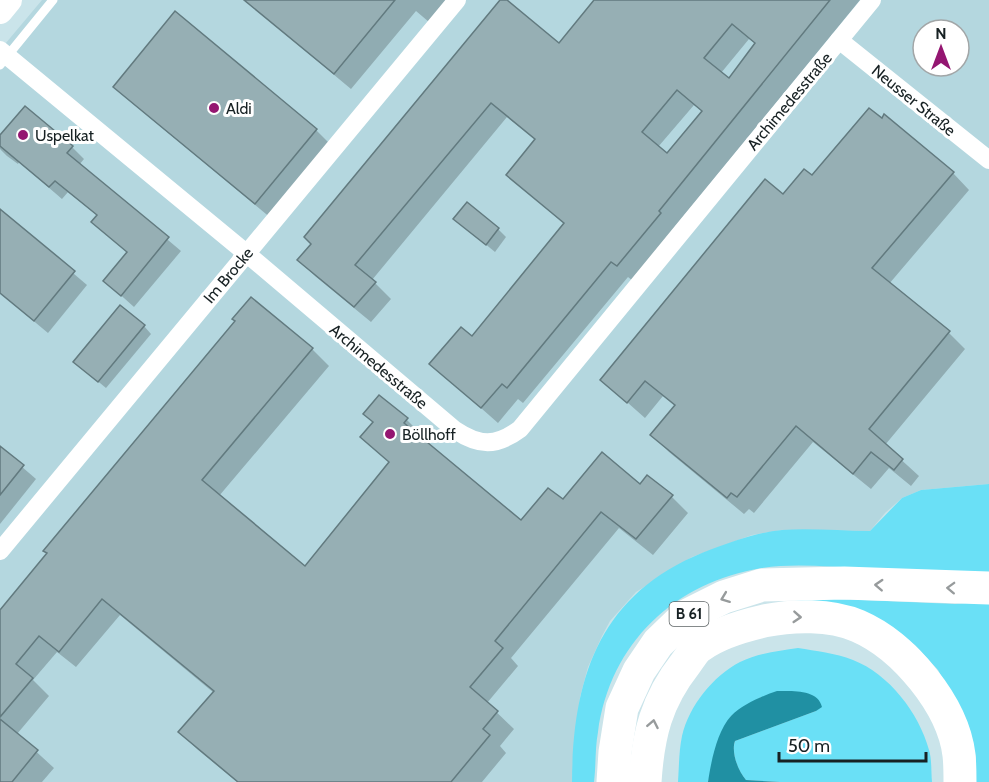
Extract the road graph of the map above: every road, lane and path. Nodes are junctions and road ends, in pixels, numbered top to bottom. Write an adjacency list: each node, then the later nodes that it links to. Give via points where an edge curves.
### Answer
1 (9, 0): 5 (street)
2 (53, 0): 7 (lane)
3 (457, 0): 9 (street, Im Brocke)
4 (872, 0): 6 (street, Archimedesstraße)
5 (0, 10)
6 (839, 40): 8 (street, Neusser Straße); 9 (street, Archimedesstraße, via 520,429 504,439 480,442 454,430)
7 (2, 57): 9 (street, Archimedesstraße)
8 (989, 160)
9 (246, 253): 10 (street, Im Brocke)
10 (0, 551)
11 (989, 588): 12 (highway, B 61, one-way to 12, via 844,583 762,585 724,597 686,616 658,643 639,671 622,708)
12 (613, 782)
13 (645, 782): 14 (highway, one-way to 14, via 656,714 674,678 699,646 740,627 788,616 858,626 895,650 923,676 946,713 959,753)
14 (960, 782)

